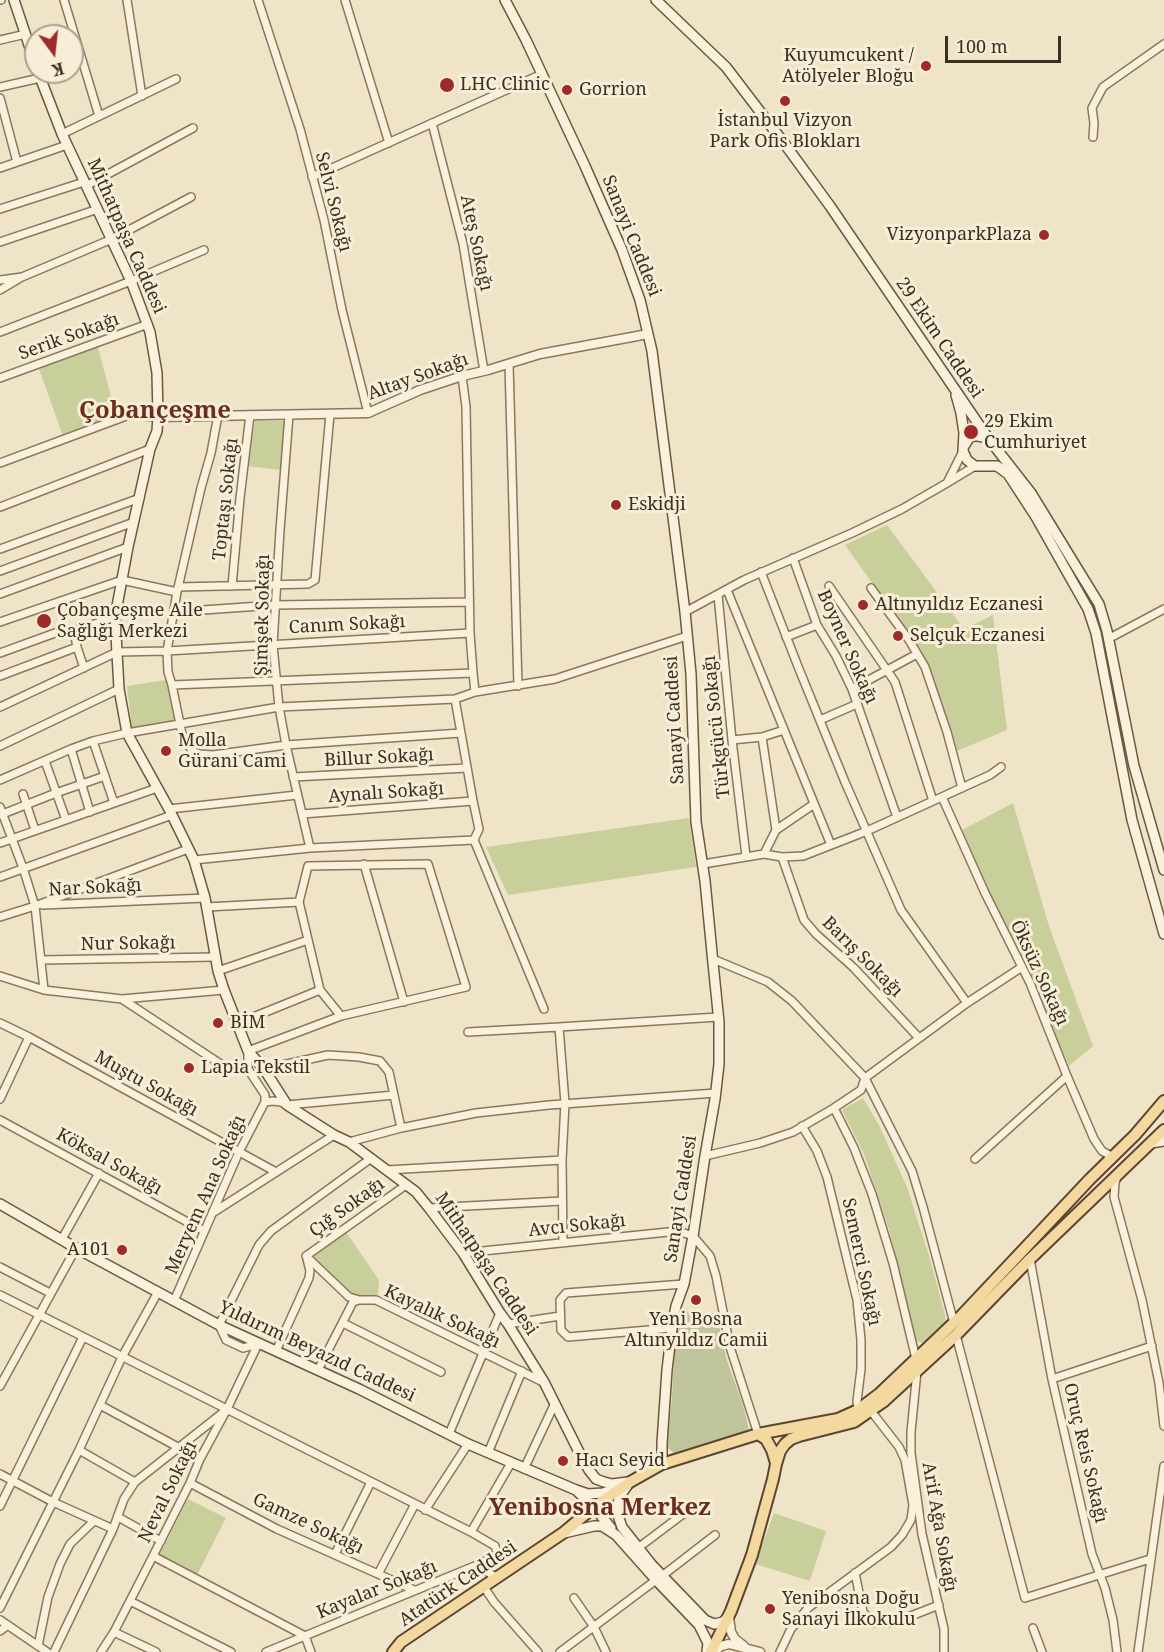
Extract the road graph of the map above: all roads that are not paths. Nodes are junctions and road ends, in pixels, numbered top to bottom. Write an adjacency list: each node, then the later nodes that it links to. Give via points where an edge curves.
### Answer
1 (14, 0): 8 (main road)
2 (64, 0): 19 (street)
3 (127, 0): 17 (street)
4 (258, 0): 29 (street, Selvi Sokağı)
5 (345, 0): 25 (street)
6 (505, 0): 12 (main road, Sanayi Caddesi)
7 (656, 0): 48 (main road, 29 Ekim Caddesi, via 726,67 830,206)
8 (24, 28)
9 (24, 34): 10 (street)
10 (0, 40)
11 (1164, 44): 24 (street, via 1103,87 1092,108)
12 (542, 74): 20 (street); 43 (main road, Sanayi Caddesi, via 622,250)
13 (176, 79): 17 (street)
14 (24, 80): 16 (street)
15 (43, 84): 23 (main road, Mithatpaşa Caddesi)
16 (0, 87)
17 (142, 96): 19 (street)
18 (0, 98): 21 (street)
19 (99, 116): 23 (street)
20 (432, 123): 25 (street); 45 (street, Ateş Sokağı, via 463,244)
21 (4, 128): 27 (street)
22 (194, 128): 30 (street)
23 (62, 134): 26 (main road, Mithatpaşa Caddesi)
24 (1093, 137)
25 (389, 143): 29 (street)
26 (67, 145): 27 (street); 30 (main road, Mithatpaşa Caddesi)
27 (17, 162): 28 (street)
28 (0, 168)
29 (312, 177): 49 (street, Selvi Sokağı)
30 (85, 184): 32 (street); 33 (main road, Mithatpaşa Caddesi)
31 (191, 197): 34 (street)
32 (0, 209)
33 (98, 209): 34 (main road, Mithatpaşa Caddesi); 35 (street)
34 (112, 239): 37 (street); 39 (main road, Mithatpaşa Caddesi)
35 (0, 242)
36 (204, 250): 39 (street)
37 (22, 277): 38 (street); 40 (street)
38 (0, 280)
39 (131, 281): 41 (main road, Mithatpaşa Caddesi); 42 (street)
40 (0, 290)
41 (148, 324): 47 (street, Serik Sokağı); 54 (main road, Mithatpaşa Caddesi, via 157,374)
42 (0, 332)
43 (648, 334): 44 (street, Altay Sokağı, via 540,354); 82 (main road, Sanayi Caddesi)
44 (508, 364): 45 (street, Altay Sokağı); 103 (street)
45 (484, 371): 46 (street, Altay Sokağı)
46 (462, 376): 49 (street, Altay Sokağı); 78 (street, via 466,407)
47 (0, 378)
48 (953, 388): 55 (main road, 29 Ekim Caddesi); 56 (main road, via 964,433)
49 (368, 413): 50 (street, Altay Sokağı)
50 (330, 414): 52 (street, Altay Sokağı); 70 (street, via 315,580 308,584)
51 (218, 415): 53 (street, Altay Sokağı); 54 (street, Altay Sokağı); 74 (street)
52 (289, 415): 53 (street, Altay Sokağı); 70 (street, Şimşek Sokağı)
53 (250, 416): 71 (street, Toptaşı Sokağı)
54 (158, 417): 57 (main road, Mithatpaşa Caddesi); 58 (street, via 129,416)
55 (990, 441): 56 (main road, via 974,436); 59 (main road, via 992,457); 90 (main road, 29 Ekim Caddesi, via 1031,493 1077,567 1099,604)
56 (963, 448): 59 (main road, via 966,460); 60 (street)
57 (150, 449): 61 (main road, Mithatpaşa Caddesi); 62 (street)
58 (0, 463)
59 (978, 466): 60 (street); 164 (main road, via 997,466 1008,474 1088,609)
60 (947, 483): 66 (street, via 852,533)
61 (140, 498): 63 (main road, Mithatpaşa Caddesi); 65 (street)
62 (0, 507)
63 (134, 522): 64 (main road, Mithatpaşa Caddesi); 67 (street)
64 (128, 547): 69 (main road, Mithatpaşa Caddesi); 76 (street)
65 (0, 549)
66 (793, 558): 68 (street); 85 (street, Boyner Sokağı)
67 (0, 571)
68 (761, 572): 75 (street); 89 (street)
69 (122, 580): 74 (street); 83 (main road, Mithatpaşa Caddesi); 84 (street)
70 (276, 584): 71 (street); 79 (street, Şimşek Sokağı)
71 (232, 586): 74 (street)
72 (829, 586): 98 (street)
73 (871, 588): 96 (street)
74 (178, 590): 81 (street)
75 (727, 590): 77 (street); 113 (street)
76 (0, 594)
77 (718, 595): 82 (street); 117 (street, Türkgücü Sokağı)
78 (469, 602): 79 (street); 87 (street)
79 (275, 605): 81 (street); 91 (street, Şimşek Sokağı)
80 (1164, 609): 90 (street)
81 (174, 612): 93 (street)
82 (685, 612): 88 (main road, Sanayi Caddesi)
83 (116, 617): 86 (street); 94 (main road, Mithatpaşa Caddesi)
84 (0, 622)
85 (817, 625): 89 (street); 105 (street, Boyner Sokağı)
86 (74, 631): 92 (street); 95 (street, via 66,629)
87 (470, 633): 91 (street, Canım Sokağı); 99 (street)
88 (687, 636): 103 (street, via 555,680); 161 (main road, Sanayi Caddesi, via 696,822)
89 (786, 637): 111 (street)
90 (1108, 639): 163 (main road, 29 Ekim Caddesi, via 1134,766)
91 (273, 645): 93 (street, Canım Sokağı); 101 (street, Şimşek Sokağı)
92 (77, 646): 97 (street); 100 (street)
93 (167, 651): 94 (street, Canım Sokağı); 102 (street)
94 (117, 652): 97 (street); 104 (main road, Mithatpaşa Caddesi)
95 (0, 653)
96 (917, 654): 98 (street); 129 (street, via 947,732)
97 (84, 668): 109 (street)
98 (887, 670): 105 (street); 136 (street)
99 (473, 673): 101 (street); 106 (street)
100 (0, 676)
101 (276, 681): 102 (street); 110 (street, Şimşek Sokağı)
102 (172, 686): 112 (street)
103 (518, 686): 106 (street)
104 (119, 689): 114 (main road, Mithatpaşa Caddesi); 120 (street)
105 (852, 689): 108 (street, Boyner Sokağı)
106 (475, 692): 107 (street)
107 (455, 699): 110 (street); 115 (street)
108 (857, 704): 111 (street); 145 (street, Boyner Sokağı)
109 (0, 707)
110 (279, 707): 112 (street); 119 (street, Şimşek Sokağı)
111 (820, 720): 149 (street)
112 (180, 724): 114 (street); 119 (street, via 192,751 199,754)
113 (784, 730): 116 (street); 138 (street)
114 (127, 733): 118 (street); 130 (main road, Mithatpaşa Caddesi)
115 (461, 733): 119 (street); 124 (street)
116 (762, 737): 117 (street); 148 (street)
117 (732, 740): 157 (street, Türkgücü Sokağı)
118 (93, 741): 121 (street); 125 (street)
119 (286, 745): 126 (street, Şimşek Sokağı)
120 (0, 746)
121 (71, 749): 122 (street); 128 (street)
122 (45, 761): 127 (street); 131 (street)
123 (1001, 767): 129 (street)
124 (467, 768): 126 (street, Billur Sokağı); 135 (street)
125 (105, 776): 128 (street); 137 (street)
126 (293, 777): 133 (street, Şimşek Sokağı)
127 (0, 780)
128 (82, 784): 131 (street); 141 (street)
129 (962, 788): 134 (street)
130 (157, 789): 137 (street); 142 (main road, Mithatpaşa Caddesi)
131 (56, 793): 139 (street); 146 (street)
132 (22, 794): 139 (street)
133 (297, 795): 142 (street); 143 (street, Şimşek Sokağı)
134 (942, 797): 136 (street); 176 (street, Öksüz Sokağı)
135 (472, 801): 143 (street, Aynalı Sokağı); 151 (street, via 479,829)
136 (933, 801): 145 (street)
137 (114, 803): 141 (street)
138 (814, 804): 148 (street); 153 (street)
139 (27, 806): 144 (street); 147 (street)
140 (0, 807): 144 (street)
141 (90, 812): 146 (street)
142 (171, 812): 155 (main road, Mithatpaşa Caddesi); 162 (street)
143 (302, 814): 154 (street, Şimşek Sokağı)
144 (1, 815): 150 (street)
145 (897, 818): 149 (street)
146 (66, 820): 147 (street)
147 (35, 830): 150 (street)
148 (776, 831): 156 (street)
149 (867, 831): 153 (street); 184 (street, via 901,910)
150 (11, 839): 152 (street); 162 (street)
151 (474, 840): 154 (street); 185 (street)
152 (0, 843)
153 (831, 845): 158 (street, via 803,856)
154 (310, 848): 159 (street)
155 (188, 849): 159 (main road, Mithatpaşa Caddesi); 168 (street)
156 (764, 854): 157 (street); 158 (street)
157 (746, 856): 161 (street)
158 (782, 857): 193 (street, Barış Sokağı, via 804,920)
159 (194, 860): 167 (main road, Mithatpaşa Caddesi)
160 (364, 864): 166 (street, via 308,866); 183 (street); 183 (street, via 428,864 466,987)
161 (703, 864): 174 (main road, Sanayi Caddesi)
162 (23, 868): 165 (street); 168 (street)
163 (1164, 870)
164 (1146, 872): 169 (main road); 171 (main road)
165 (0, 877)
166 (299, 902): 167 (street, Nar Sokağı); 172 (street)
167 (206, 903): 168 (street, Nar Sokağı); 173 (main road, Mithatpaşa Caddesi)
168 (35, 906): 170 (street); 175 (street, Nar Sokağı)
169 (1164, 915)
170 (0, 917)
171 (1164, 934)
172 (308, 940): 177 (street); 181 (street)
173 (215, 957): 175 (street, Nur Sokağı); 177 (main road, Mithatpaşa Caddesi)
174 (713, 959): 187 (main road, Sanayi Caddesi); 198 (street, via 768,982 792,1001)
175 (41, 960): 179 (street, Nar Sokağı)
176 (1022, 967): 184 (street); 197 (street, Öksüz Sokağı)
177 (218, 971): 180 (main road, Mithatpaşa Caddesi)
178 (0, 976): 179 (street)
179 (44, 990): 182 (street)
180 (224, 990): 182 (street); 189 (main road, Mithatpaşa Caddesi)
181 (320, 990): 186 (street); 189 (street)
182 (122, 999): 195 (street, via 222,1065)
183 (404, 1002): 186 (street)
184 (967, 1003): 193 (street)
185 (544, 1009)
186 (341, 1016): 194 (street)
187 (718, 1017): 190 (street); 199 (main road, Sanayi Caddesi)
188 (0, 1023): 192 (street, Muştu Sokağı)
189 (236, 1024): 194 (main road, Mithatpaşa Caddesi)
190 (559, 1027): 191 (street); 204 (street)
191 (468, 1032)
192 (29, 1038): 201 (street); 215 (street, Muştu Sokağı)
193 (919, 1038): 198 (street)
194 (248, 1051): 195 (street); 196 (main road, Mithatpaşa Caddesi)
195 (248, 1069): 203 (street, via 265,1095)
196 (264, 1069): 200 (street, via 328,1055 380,1061 389,1072); 205 (main road, Mithatpaşa Caddesi)
197 (1066, 1076): 217 (street, Öksüz Sokağı, via 1094,1139 1102,1151); 219 (street)
198 (865, 1078): 206 (street, via 861,1090); 251 (street, via 912,1171)
199 (716, 1093): 204 (street); 216 (main road, Sanayi Caddesi)
200 (394, 1095): 205 (street); 209 (street)
201 (0, 1099)
202 (1164, 1101): 217 (main road, Atatürk Caddesi)
203 (265, 1102): 205 (street); 215 (street, Meryem Ana Sokağı)
204 (564, 1103): 209 (street, via 476,1113); 220 (street)
205 (287, 1106): 211 (main road, Mithatpaşa Caddesi)
206 (834, 1108): 208 (street); 262 (street, via 872,1194)
207 (0, 1120): 223 (street, Köksal Sokağı)
208 (802, 1126): 216 (street, via 760,1143); 273 (street, Semerci Sokağı, via 827,1177 857,1300 861,1340)
209 (401, 1128): 213 (street)
210 (1164, 1130): 214 (main road)
211 (334, 1135): 213 (main road, Mithatpaşa Caddesi); 222 (street)
212 (1164, 1141): 214 (main road)
213 (349, 1142): 218 (main road, Mithatpaşa Caddesi)
214 (1151, 1143): 224 (main road)
215 (239, 1152): 222 (street, Muştu Sokağı); 231 (street, Meryem Ana Sokağı)
216 (705, 1156): 233 (main road, Sanayi Caddesi)
217 (1113, 1157): 251 (main road, Atatürk Caddesi)
218 (370, 1159): 221 (main road, Mithatpaşa Caddesi); 253 (street, via 271,1231 259,1245)
219 (975, 1159)
220 (562, 1160): 221 (street); 228 (street)
221 (385, 1170): 225 (main road, Mithatpaşa Caddesi)
222 (276, 1172): 231 (street)
223 (99, 1173): 232 (street, Köksal Sokağı); 234 (street)
224 (1118, 1175): 226 (main road); 227 (street)
225 (406, 1185): 230 (main road, Mithatpaşa Caddesi); 238 (street, Çığ Sokağı)
226 (1103, 1190): 227 (street); 239 (main road)
227 (1114, 1197): 258 (street)
228 (562, 1200): 230 (street); 235 (street)
229 (0, 1204): 234 (main road, Yıldırım Beyazıd Caddesi)
230 (429, 1208): 237 (main road, Mithatpaşa Caddesi)
231 (214, 1212): 232 (street, Meryem Ana Sokağı)
232 (204, 1231): 246 (street, Meryem Ana Sokağı)
233 (693, 1236): 235 (street, Avcı Sokağı, via 678,1231); 241 (main road, Sanayi Caddesi); 277 (street, via 710,1256 730,1347)
234 (62, 1239): 236 (main road, Yıldırım Beyazıd Caddesi)
235 (562, 1242): 237 (street, Avcı Sokağı)
236 (76, 1248): 242 (main road, Yıldırım Beyazıd Caddesi); 243 (street)
237 (463, 1253): 247 (main road, Mithatpaşa Caddesi)
238 (306, 1256): 245 (street, via 349,1297); 259 (street, via 309,1278)
239 (1030, 1259): 255 (main road); 267 (street, Oruç Reis Sokağı)
240 (0, 1267): 243 (street)
241 (684, 1284): 249 (street, via 566,1293 560,1300); 254 (main road, Sanayi Caddesi)
242 (158, 1292): 246 (main road, Yıldırım Beyazıd Caddesi); 261 (street)
243 (50, 1293): 248 (street)
244 (0, 1295): 248 (street)
245 (359, 1300): 250 (street, via 353,1302); 260 (street, Kayalık Sokağı, via 376,1300)
246 (174, 1301): 253 (main road, Yıldırım Beyazıd Caddesi)
247 (500, 1313): 252 (main road, Mithatpaşa Caddesi); 260 (street)
248 (38, 1315): 256 (street); 269 (street)
249 (560, 1316): 252 (street); 254 (street, via 561,1330 568,1337)
250 (343, 1323): 263 (street); 266 (street)
251 (954, 1323): 262 (main road, Atatürk Caddesi)
252 (508, 1324): 268 (main road, Mithatpaşa Caddesi)
253 (219, 1325): 257 (main road, Yıldırım Beyazıd Caddesi)
254 (672, 1328): 284 (main road, Sanayi Caddesi)
255 (956, 1335): 265 (main road); 316 (street, via 1025,1598)
256 (83, 1337): 261 (street); 289 (street)
257 (258, 1344): 259 (main road, Yıldırım Beyazıd Caddesi); 272 (street, Neval Sokağı)
258 (1152, 1346): 267 (street); 275 (street)
259 (276, 1351): 263 (main road, Yıldırım Beyazıd Caddesi)
260 (483, 1353): 264 (street, Kayalık Sokağı); 276 (street)
261 (122, 1357): 271 (street); 272 (street)
262 (916, 1359): 273 (main road, Atatürk Caddesi)
263 (318, 1370): 276 (main road, Yıldırım Beyazıd Caddesi)
264 (522, 1371): 268 (street, Kayalık Sokağı); 281 (street)
265 (917, 1371): 274 (main road); 323 (street, Arif Ağa Sokağı, via 911,1453 922,1534)
266 (441, 1372)
267 (1052, 1379): 316 (street, Oruç Reis Sokağı)
268 (544, 1383): 270 (main road, Mithatpaşa Caddesi)
269 (0, 1386)
270 (555, 1403): 287 (street); 292 (main road, Mithatpaşa Caddesi, via 596,1479 612,1485)
271 (99, 1405): 279 (street); 280 (street)
272 (226, 1409): 279 (street); 282 (street, Neval Sokağı); 291 (street)
273 (858, 1410): 277 (main road, Atatürk Caddesi, via 838,1419)
274 (871, 1411): 285 (main road, via 854,1422 790,1439); 314 (street, via 905,1460 913,1505 911,1520 902,1535)
275 (1164, 1426)
276 (449, 1434): 278 (main road, Yıldırım Beyazıd Caddesi)
277 (758, 1434): 284 (main road, Atatürk Caddesi); 285 (main road, via 772,1450)
278 (468, 1444): 281 (main road, Yıldırım Beyazıd Caddesi); 299 (street)
279 (177, 1448): 282 (street); 290 (street)
280 (79, 1450): 290 (street); 295 (street)
281 (488, 1453): 283 (main road, Yıldırım Beyazıd Caddesi)
282 (200, 1459): 293 (street, Neval Sokağı)
283 (512, 1463): 287 (main road, Yıldırım Beyazıd Caddesi); 304 (street)
284 (662, 1464): 292 (main road, Atatürk Caddesi)
285 (776, 1464): 325 (main road, via 752,1555)
286 (1164, 1466): 312 (street)
287 (524, 1469): 294 (main road, Yıldırım Beyazıd Caddesi)
288 (0, 1474): 289 (street)
289 (13, 1481): 295 (street); 297 (street)
290 (135, 1482): 301 (street)
291 (371, 1482): 296 (street); 310 (street)
292 (630, 1482): 294 (main road, Yıldırım Beyazıd Caddesi, via 603,1493); 300 (main road, Atatürk Caddesi); 309 (main road, via 616,1510 622,1527)
293 (190, 1483): 308 (street, Neval Sokağı); 310 (street, Gamze Sokağı)
294 (576, 1490): 300 (main road)
295 (53, 1502): 302 (street); 324 (street)
296 (415, 1504): 299 (street); 315 (street)
297 (0, 1506)
298 (691, 1508): 309 (street)
299 (425, 1510): 304 (street)
300 (590, 1510): 305 (main road, Atatürk Caddesi); 306 (main road)
301 (118, 1517): 303 (street); 308 (street)
302 (94, 1521): 303 (street); 335 (street, via 70,1544 60,1564 48,1597)
303 (113, 1529): 336 (street)
304 (471, 1532): 313 (street, via 497,1549 494,1557)
305 (564, 1533): 306 (main road, via 602,1526); 317 (main road, Atatürk Caddesi)
306 (616, 1534): 318 (main road)
307 (715, 1534): 318 (street)
308 (161, 1541): 311 (street, Neval Sokağı)
309 (638, 1548): 318 (main road)
310 (335, 1554): 315 (street, Gamze Sokağı)
311 (153, 1556): 322 (street, Neval Sokağı); 332 (street)
312 (1150, 1559): 316 (street); 353 (street)
313 (477, 1565): 317 (street); 320 (street, Kayalar Sokağı)
314 (855, 1573): 323 (street, via 863,1612 873,1623 893,1623); 349 (street, via 808,1608 791,1629)
315 (378, 1574): 320 (street, Gamze Sokağı)
316 (1099, 1574): 352 (street, Oruç Reis Sokağı, via 1113,1620)
317 (496, 1578): 319 (main road, Atatürk Caddesi)
318 (659, 1578): 325 (main road, via 710,1623 718,1624); 328 (street); 347 (main road, via 699,1625)
319 (484, 1587): 333 (main road, Atatürk Caddesi); 344 (street)
320 (414, 1590): 332 (street, Kayalar Sokağı)
321 (574, 1598): 328 (street)
322 (130, 1600): 331 (street, Neval Sokağı); 339 (street)
323 (939, 1605): 350 (street, Arif Ağa Sokağı)
324 (0, 1608)
325 (729, 1617): 334 (street, via 735,1639); 347 (main road)
326 (0, 1620): 327 (street)
327 (8, 1625): 330 (street); 335 (street)
328 (594, 1627): 345 (street); 346 (street)
329 (1033, 1628): 351 (street)
330 (0, 1631)
331 (114, 1632): 337 (street, Neval Sokağı); 338 (street)
332 (305, 1636): 340 (street, Kayalar Sokağı); 341 (street)
333 (401, 1642): 342 (main road); 343 (main road, Atatürk Caddesi)
334 (746, 1648): 347 (street, via 729,1644); 348 (street)
335 (40, 1649)
336 (54, 1652)
337 (101, 1652)
338 (156, 1652)
339 (231, 1652)
340 (266, 1652)
341 (311, 1652)
342 (386, 1652)
343 (393, 1652)
344 (538, 1652)
345 (560, 1652)
346 (606, 1652)
347 (711, 1652)
348 (760, 1652)
349 (780, 1652)
350 (944, 1652)
351 (1042, 1652)
352 (1117, 1652)
353 (1138, 1652)

